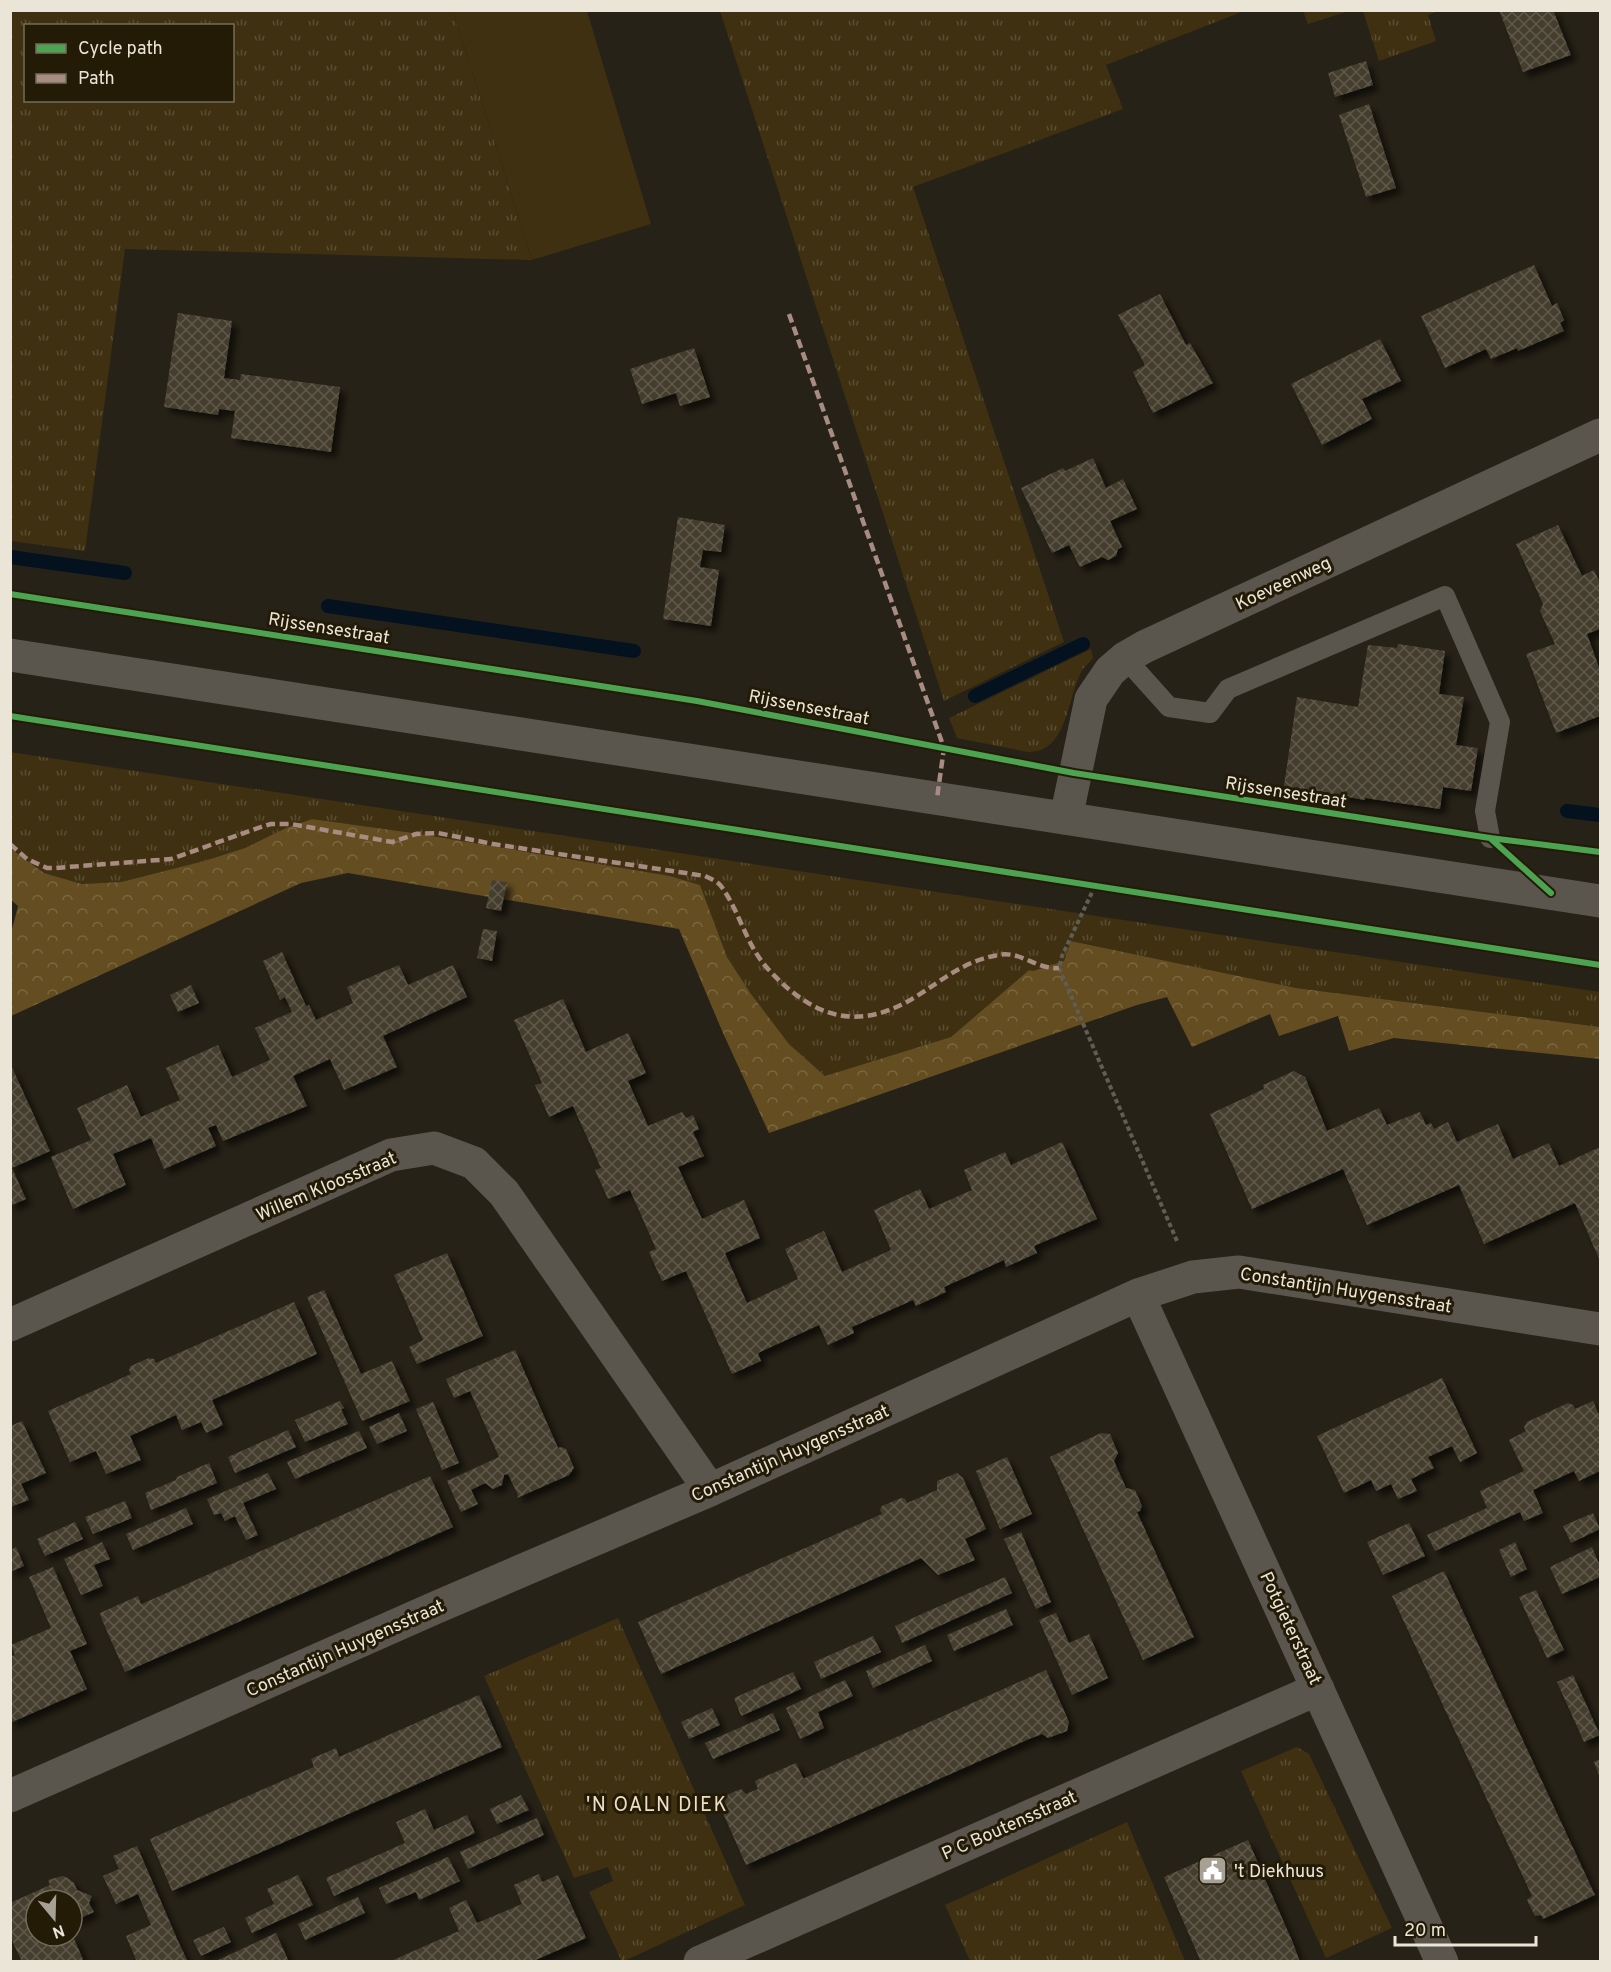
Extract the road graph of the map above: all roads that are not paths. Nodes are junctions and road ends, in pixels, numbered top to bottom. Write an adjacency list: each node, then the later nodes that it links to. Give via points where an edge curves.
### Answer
1 (1600, 435): 3 (street, Koeveenweg)
2 (10, 656): 4 (street)
3 (1125, 658): 4 (street, Koeveenweg, via 1090,699); 5 (lane, via 1169,707 1210,713 1228,689 1445,596 1500,722 1485,812)
4 (1066, 818): 6 (street)
5 (1490, 838)
6 (1600, 901)
7 (1138, 1295): 9 (street, Constantijn Huygensstraat, via 1192,1277 1239,1272); 10 (street, Constantijn Huygensstraat); 11 (street, Potgieterstraat)
8 (10, 1326): 10 (street, Willem Kloosstraat, via 391,1155 434,1148 474,1163 504,1193)
9 (1600, 1329)
10 (710, 1490): 12 (street, Constantijn Huygensstraat)
11 (1318, 1689): 13 (street, P C Boutensstraat); 14 (street, Potgieterstraat)
12 (10, 1796)
13 (700, 1962)
14 (1443, 1962)

